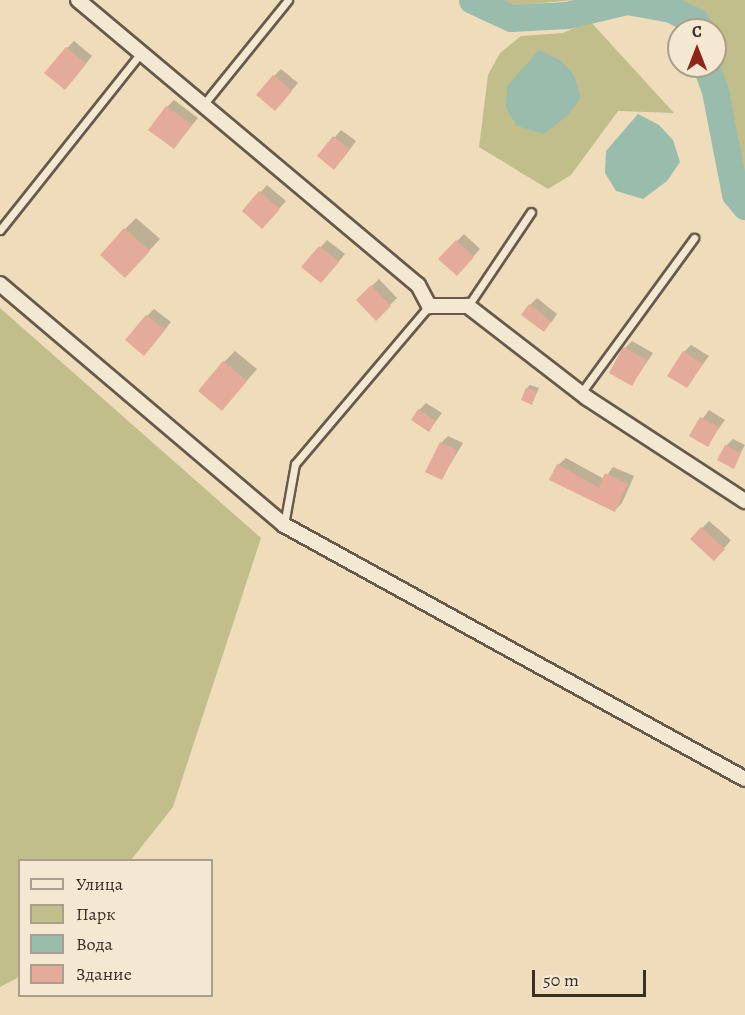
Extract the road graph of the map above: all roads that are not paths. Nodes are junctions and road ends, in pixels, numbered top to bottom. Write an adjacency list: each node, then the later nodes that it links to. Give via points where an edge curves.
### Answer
1 (78, 0): 3 (street)
2 (288, 0): 4 (lane)
3 (141, 53): 4 (street); 6 (lane)
4 (203, 105): 9 (street, via 418,285)
5 (531, 212): 10 (lane)
6 (0, 230)
7 (694, 238): 11 (lane)
8 (0, 284): 13 (street)
9 (429, 306): 10 (street); 13 (lane, via 295,464)
10 (468, 306): 11 (street)
11 (581, 393): 12 (street)
12 (744, 497)
13 (284, 525): 14 (street)
14 (745, 779)

